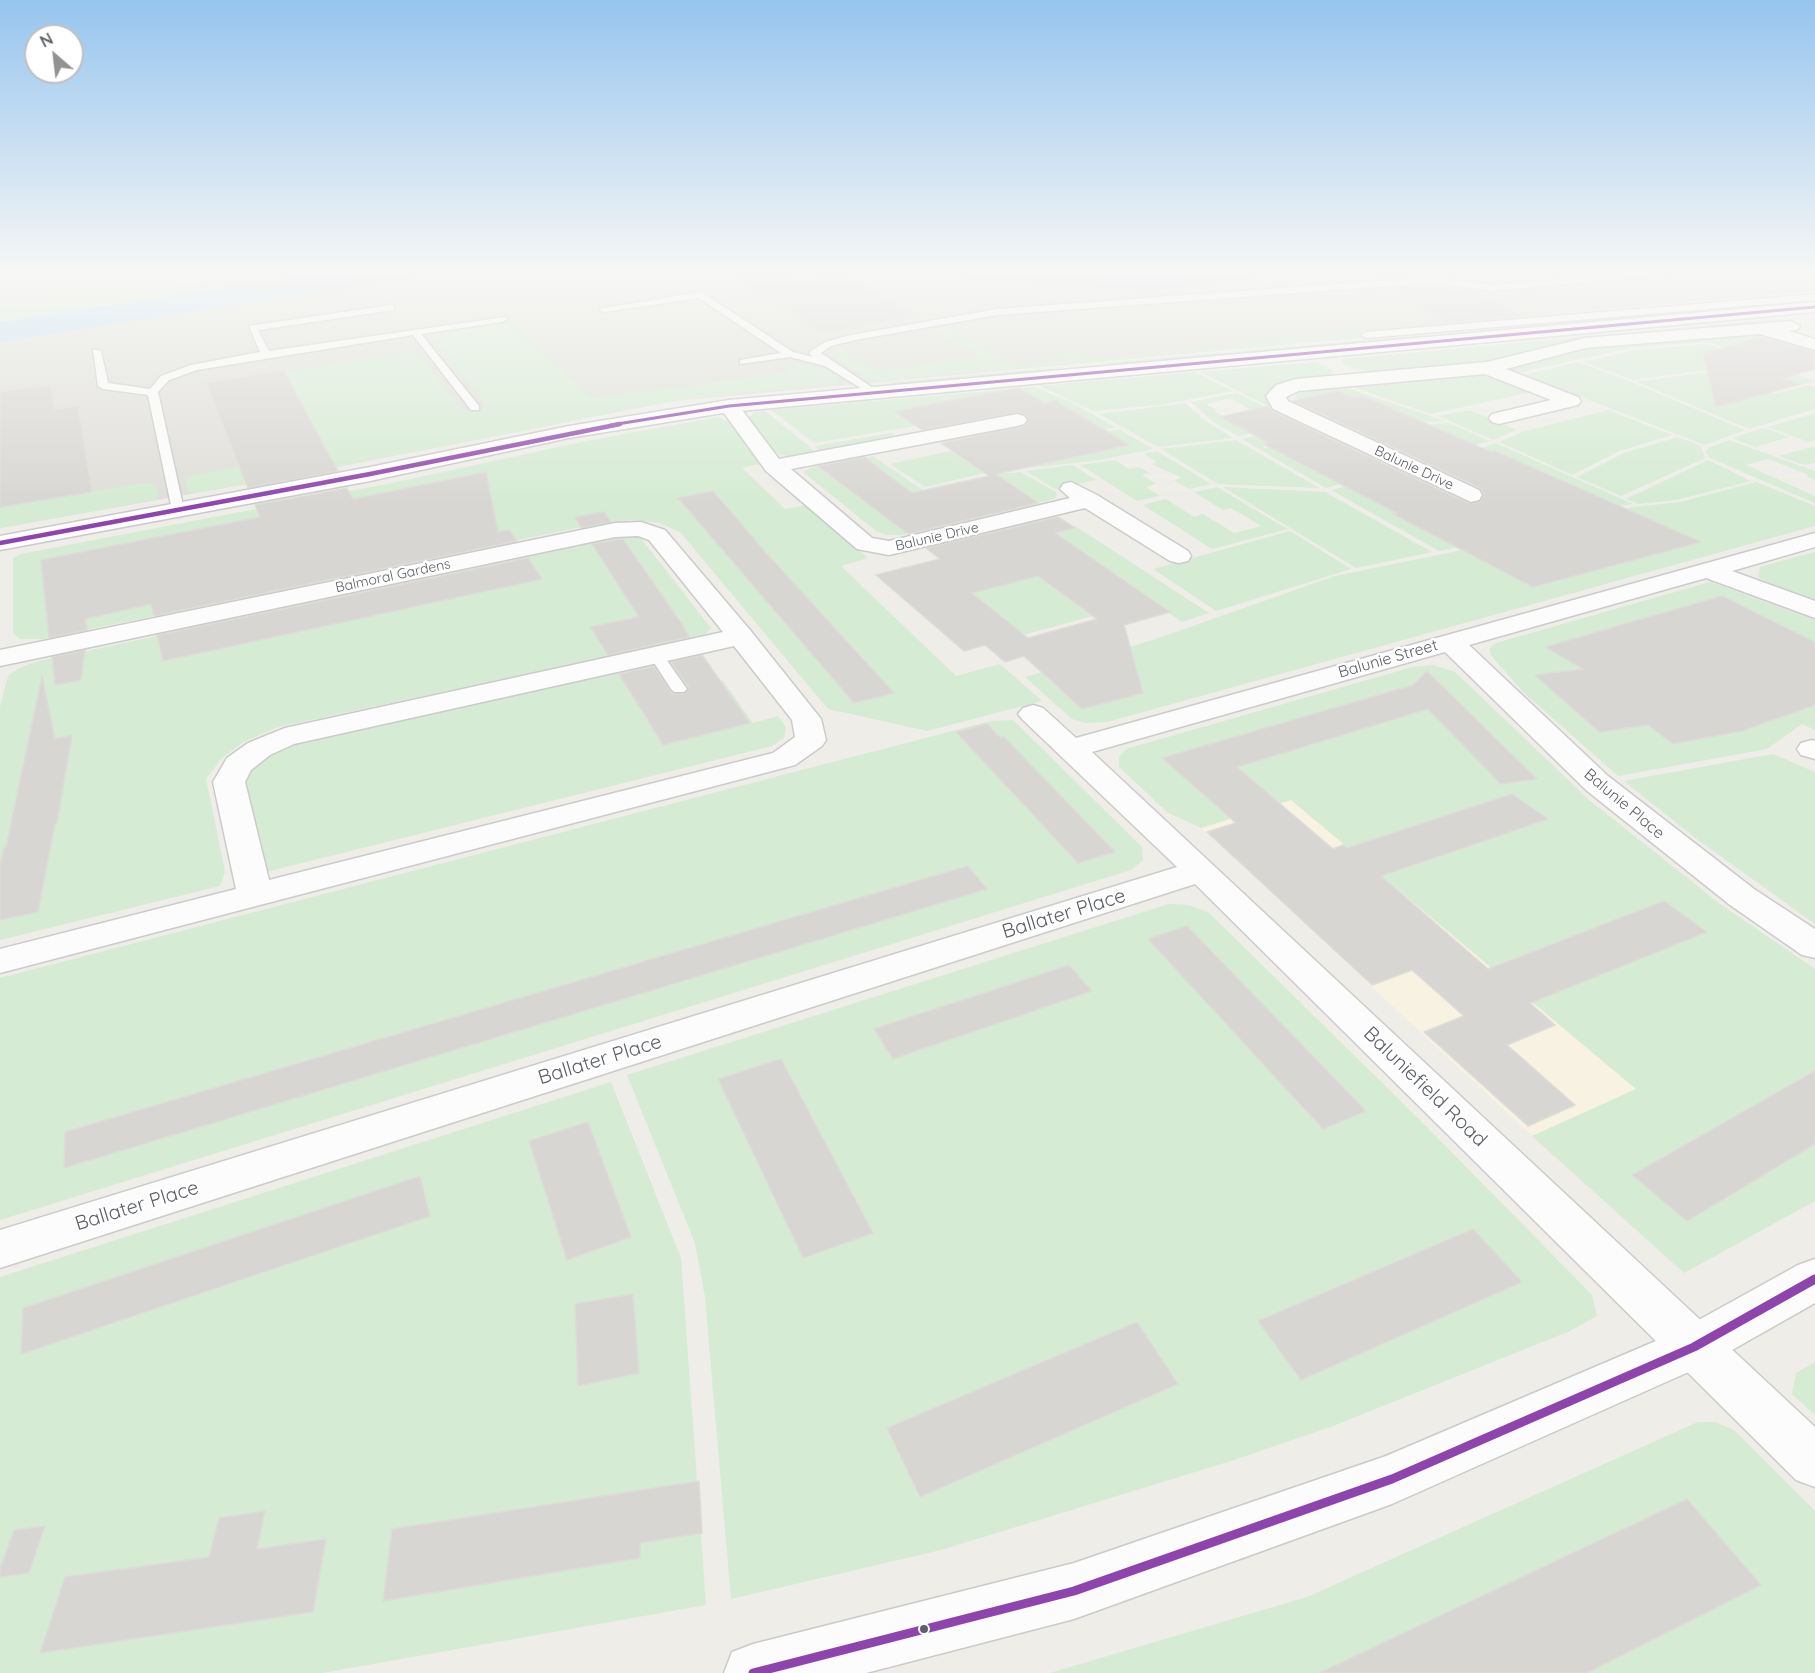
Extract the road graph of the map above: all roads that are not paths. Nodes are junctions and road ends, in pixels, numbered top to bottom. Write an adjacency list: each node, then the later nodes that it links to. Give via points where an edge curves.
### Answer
1 (263, 349): 10 (lane)
2 (299, 349): 10 (lane)
3 (428, 349): 19 (lane)
4 (783, 349): 11 (lane)
5 (820, 349): 13 (lane, via 814,353)
6 (1348, 349): 9 (street)
7 (1561, 349): 14 (street, Balunie Drive)
8 (96, 351): 16 (lane, via 103,386)
9 (1316, 352): 15 (street); 17 (street)
10 (266, 354): 16 (lane, via 195,367 165,378)
11 (790, 354): 12 (lane); 13 (lane)
12 (744, 362)
13 (829, 364): 17 (lane)
14 (1487, 368): 15 (street, Balunie Drive); 20 (street, Balunie Drive, via 1571,401)
15 (1358, 379): 24 (street, Balunie Drive, via 1296,385 1282,389 1276,396 1280,405)
16 (153, 392): 26 (lane)
17 (872, 392): 18 (street)
18 (729, 406): 22 (street, Balunie Drive); 26 (street, via 569,432)
19 (475, 408)
20 (1499, 418)
21 (1017, 420): 22 (street)
22 (774, 466): 29 (street, Balunie Drive, via 866,543 889,548 1080,494)
23 (1495, 489): 24 (street, Balunie Drive)
24 (1471, 495): 25 (street, Balunie Drive)
25 (1446, 502)
26 (178, 510): 28 (street)
27 (1815, 540): 30 (street, Balunie Street)
28 (0, 543)
29 (1179, 556)
30 (1707, 570): 31 (street); 33 (street, Balunie Street)
31 (1815, 610)
32 (741, 636): 34 (street); 35 (street, Balmoral Gardens, via 657,535 623,530); 40 (street, Balmoral Gardens, via 806,719 811,740 784,759)
33 (1450, 642): 38 (street, Balunie Street); 41 (street, Balunie Place, via 1597,783 1742,897)
34 (656, 655): 36 (lane); 40 (street, via 285,737 259,749 238,765 229,782)
35 (0, 658)
36 (679, 689)
37 (1033, 714): 38 (street, Baluniefield Road)
38 (1069, 748): 39 (street, Baluniefield Road)
39 (1201, 871): 43 (street, Ballater Place); 45 (street, Baluniefield Road)
40 (255, 896): 42 (street, Balmoral Gardens)
41 (1815, 946)
42 (0, 961)
43 (0, 1249)
44 (1815, 1279): 45 (street)
45 (1694, 1347): 46 (street, Baluniefield Road); 47 (street, via 1392,1479 1074,1591)
46 (1815, 1462)
47 (753, 1673)

